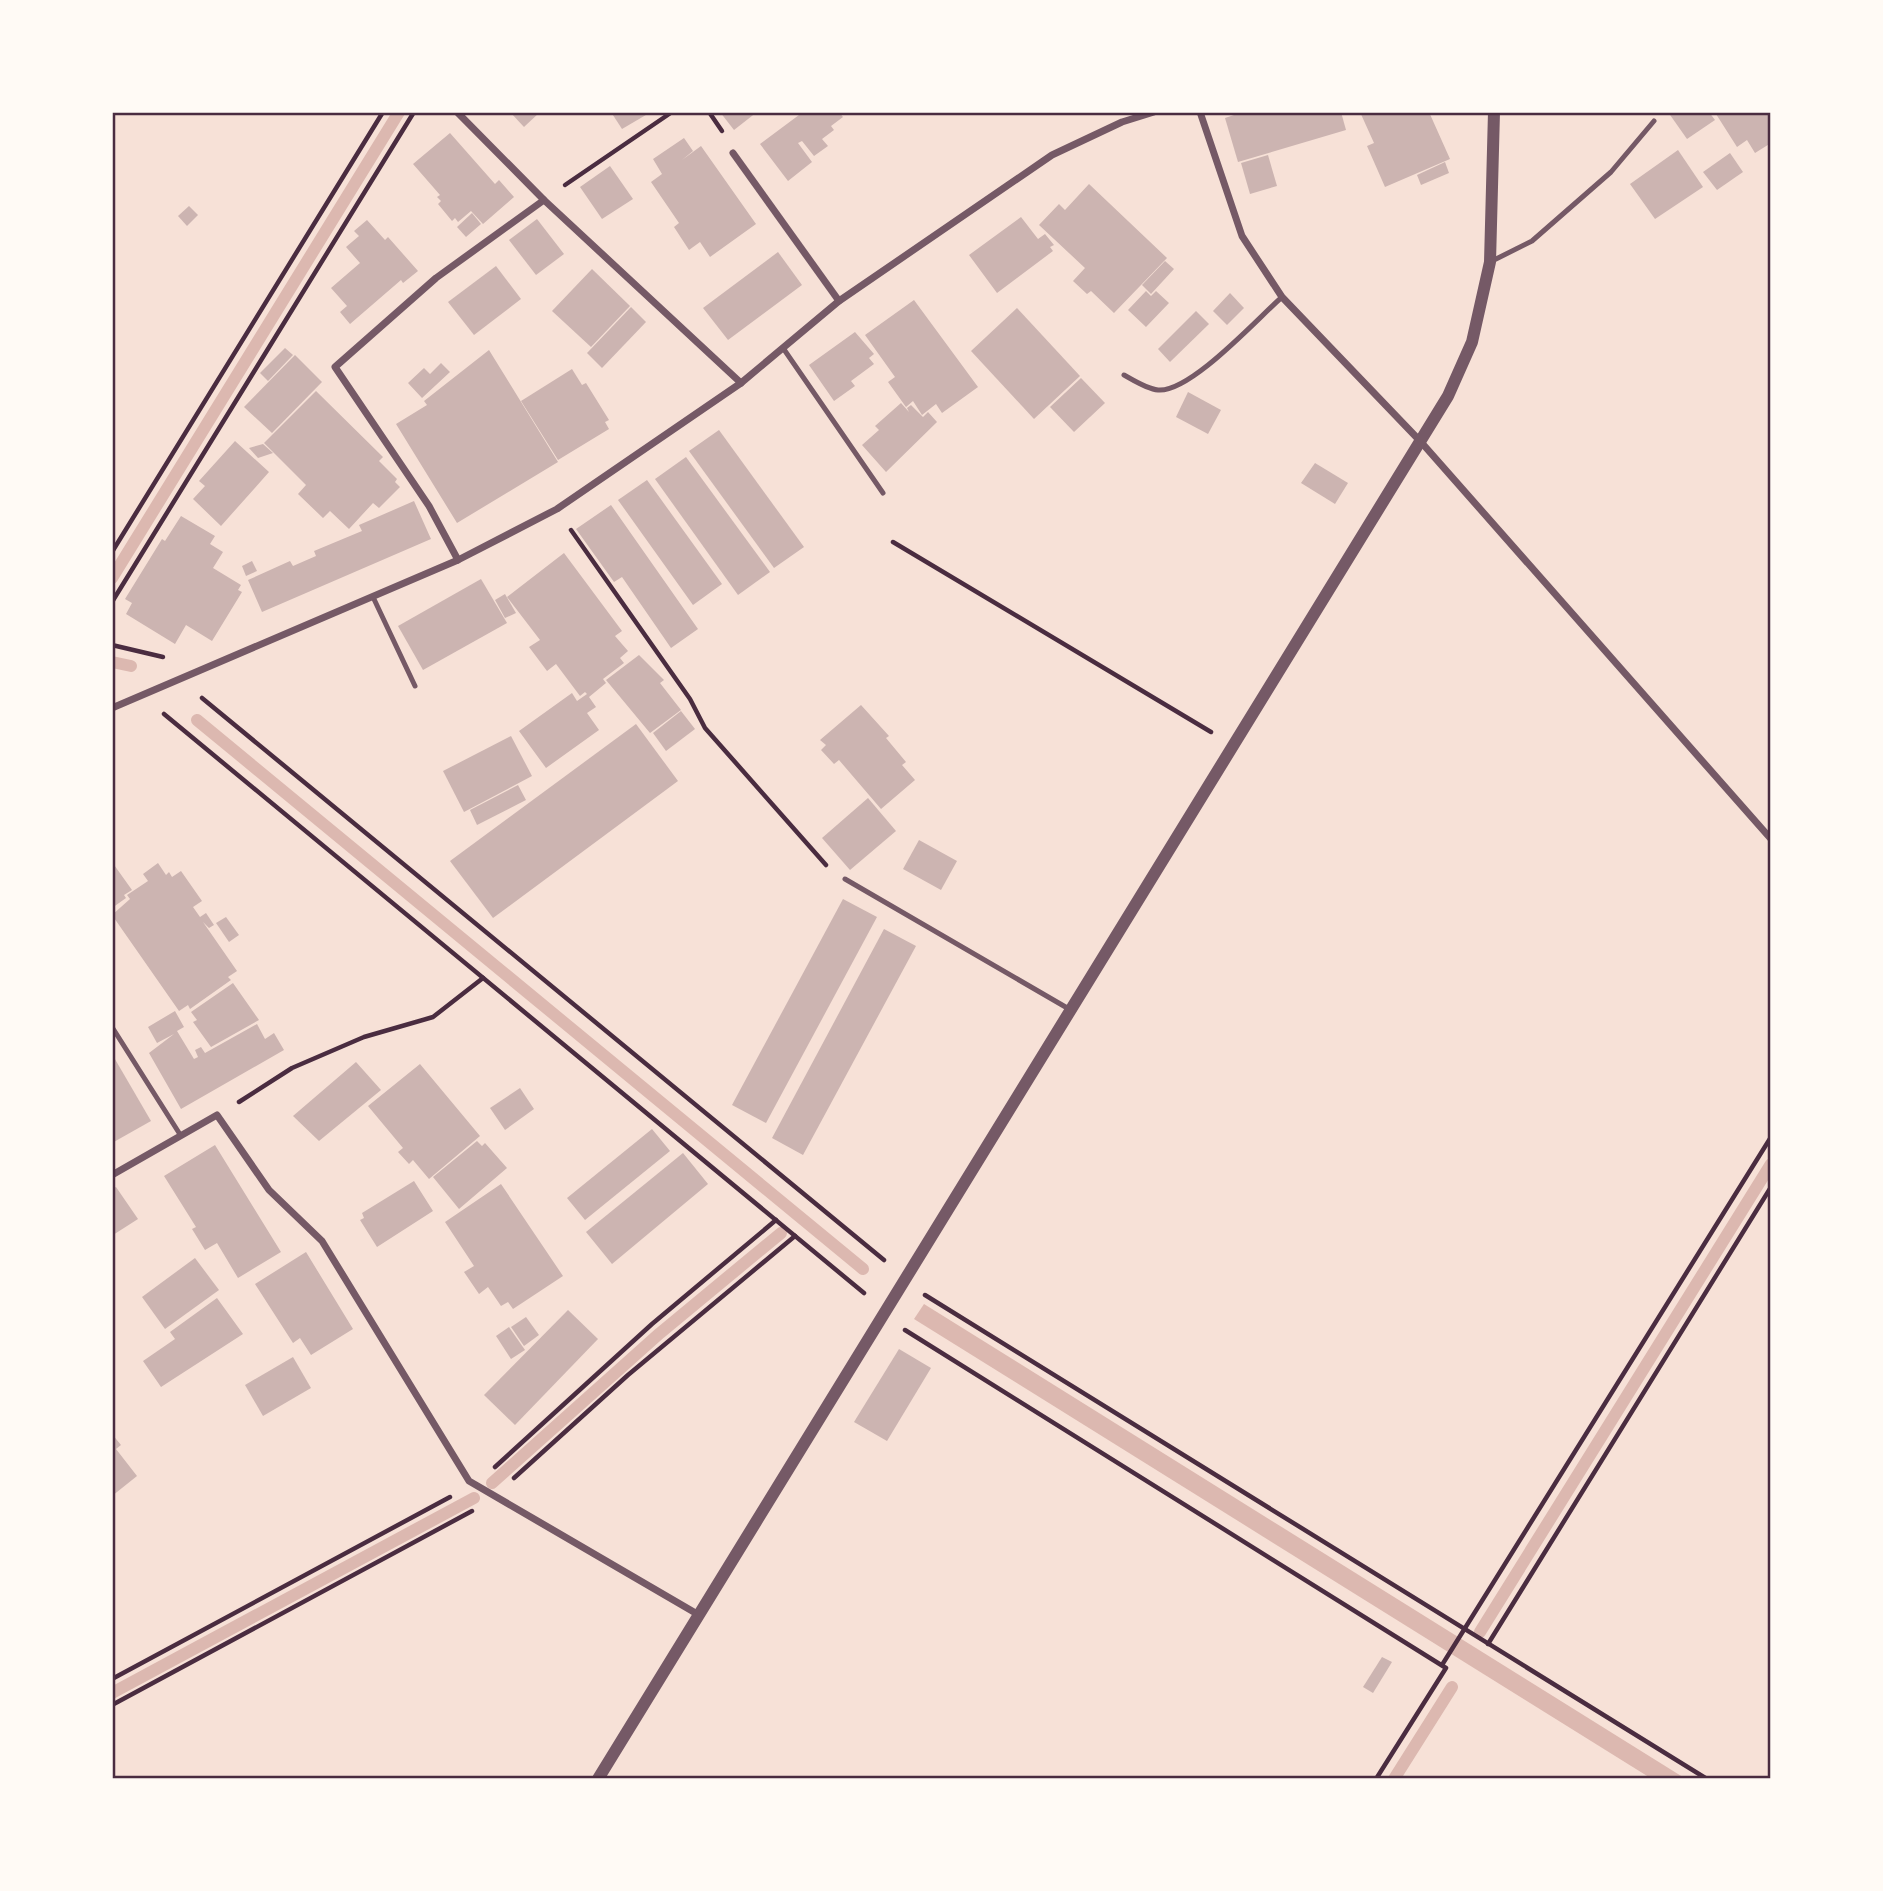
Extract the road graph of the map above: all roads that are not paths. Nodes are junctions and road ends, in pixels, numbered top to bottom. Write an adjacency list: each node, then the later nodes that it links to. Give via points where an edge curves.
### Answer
1 (457, 112): 7 (street)
2 (1154, 112): 10 (street, via 1052,155)
3 (1200, 112): 9 (street, via 1242,236)
4 (1494, 112): 8 (street)
5 (1654, 121): 8 (lane, via 1611,172 1532,241)
6 (733, 153): 10 (street)
7 (544, 200): 13 (street); 16 (street, via 436,278 335,367 429,506)
8 (1490, 262): 14 (street, via 1472,342)
9 (1282, 297): 12 (lane, via 1192,377 1173,388 1157,390); 14 (street)
10 (839, 301): 11 (street)
11 (783, 348): 13 (street); 15 (lane)
12 (1124, 375)
13 (741, 383): 16 (street, via 557,509)
14 (1421, 442): 20 (street); 22 (street)
15 (883, 493)
16 (458, 561): 17 (street)
17 (373, 597): 18 (lane); 19 (street)
18 (415, 687)
19 (112, 708)
20 (1771, 839)
21 (845, 879): 22 (lane)
22 (1071, 1010): 26 (street)
23 (112, 1027): 24 (lane)
24 (181, 1136): 25 (street); 26 (street, via 217,1115 269,1189 322,1241 469,1481)
25 (112, 1175)
26 (699, 1615): 27 (street)
27 (598, 1779)

